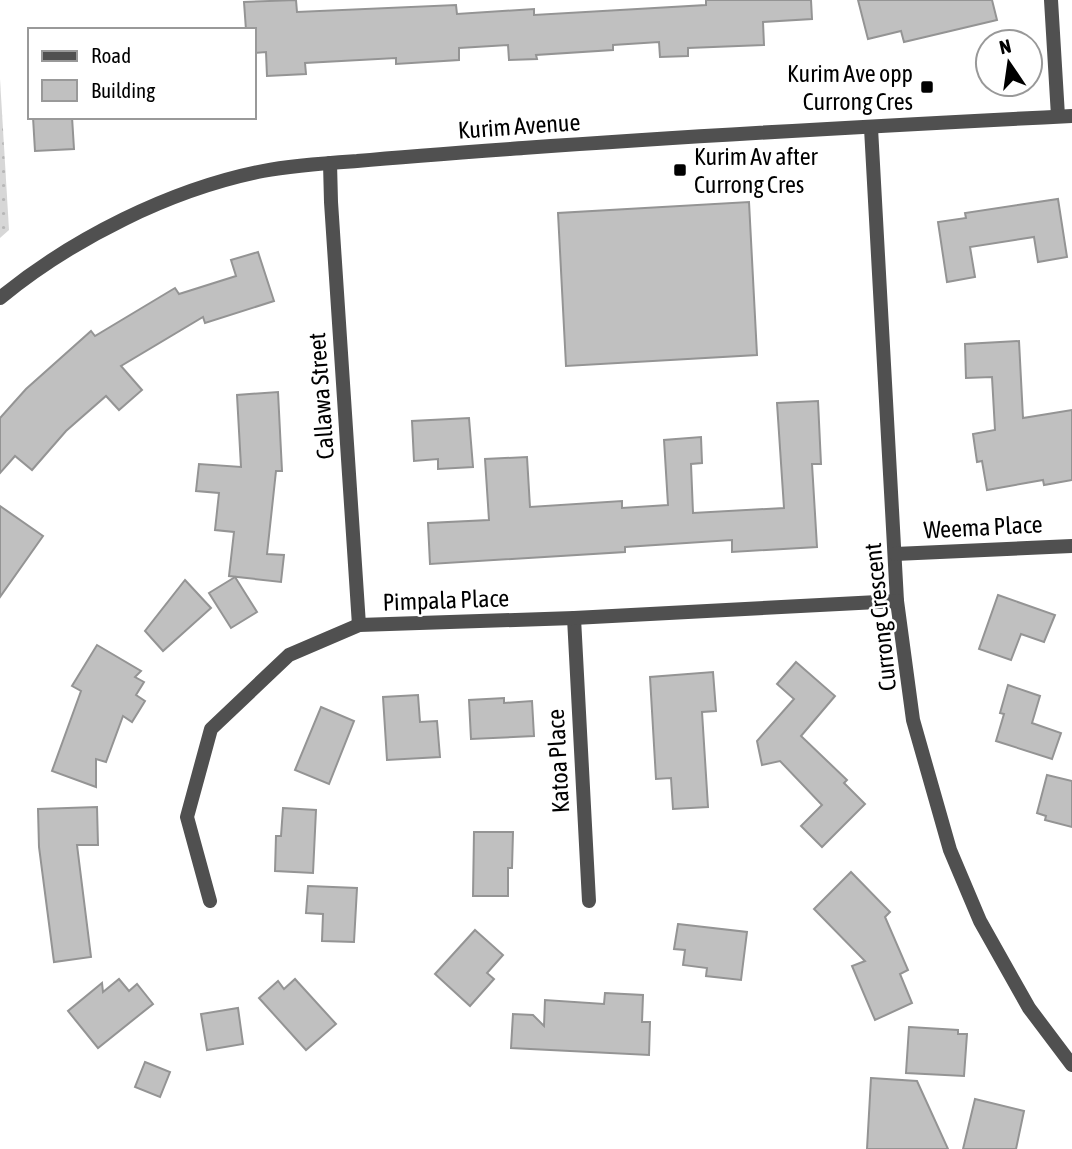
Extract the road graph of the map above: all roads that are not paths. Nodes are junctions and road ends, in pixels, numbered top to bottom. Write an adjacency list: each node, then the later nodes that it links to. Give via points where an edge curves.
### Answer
1 (1051, 0): 2 (street)
2 (1065, 116): 3 (street, Kurim Avenue)
3 (871, 128): 4 (street, Kurim Avenue); 7 (street, Currong Crescent)
4 (330, 163): 5 (street, Kurim Avenue, via 263,171 166,201 55,258); 10 (street, Callawa Street)
5 (0, 298)
6 (1072, 546): 7 (street, Weema Place)
7 (895, 554): 8 (street, Currong Crescent)
8 (897, 601): 9 (street, Pimpala Place); 13 (street, Currong Crescent, via 913,720 950,850 980,921 1029,1008)
9 (573, 618): 10 (street, Pimpala Place); 12 (street, Katoa Place)
10 (359, 625): 11 (street, Pimpala Place, via 289,655 211,729 187,817)
11 (210, 901)
12 (589, 901)
13 (1072, 1065)

